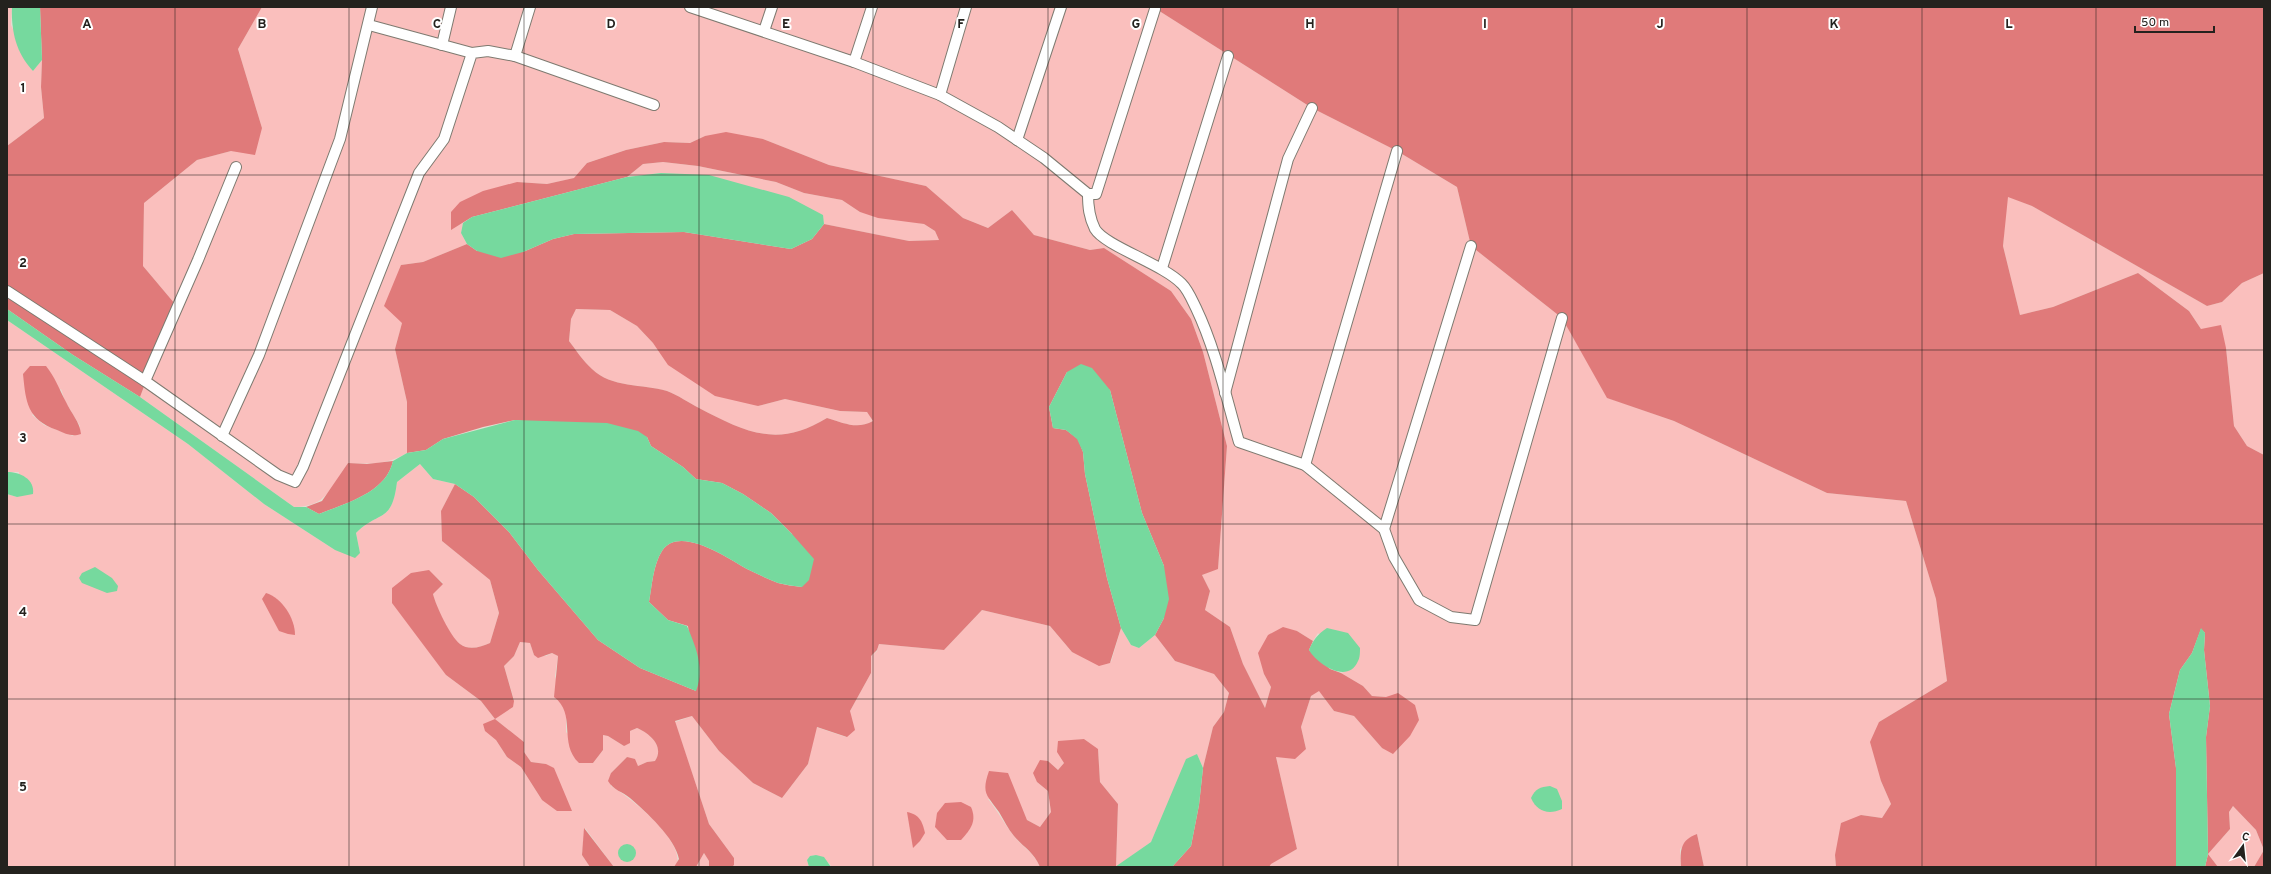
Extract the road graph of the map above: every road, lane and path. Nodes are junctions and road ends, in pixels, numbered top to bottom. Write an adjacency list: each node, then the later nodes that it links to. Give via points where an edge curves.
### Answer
1 (372, 7): 10 (street)
2 (450, 7): 12 (street)
3 (530, 7): 14 (street)
4 (772, 7): 11 (street)
5 (872, 7): 16 (street)
6 (966, 7): 17 (street)
7 (1061, 7): 20 (street)
8 (694, 8): 11 (street)
9 (1155, 9): 23 (street, via 1096,194)
10 (369, 25): 12 (street); 30 (street, via 340,139 259,355)
11 (764, 31): 16 (street)
12 (442, 45): 13 (street)
13 (472, 53): 14 (street, via 488,51); 30 (street, via 444,139 419,172 295,482 278,475)
14 (515, 56): 18 (street)
15 (1228, 56): 25 (street)
16 (854, 62): 17 (street)
17 (940, 95): 20 (street)
18 (654, 105)
19 (1312, 108): 29 (street, via 1288,159)
20 (1017, 140): 23 (street, via 1044,158)
21 (1397, 151): 31 (street)
22 (236, 167): 28 (street)
23 (1088, 194): 25 (street, via 1088,213 1096,230 1109,241)
24 (1471, 246): 32 (street)
25 (1162, 268): 29 (street, via 1183,284 1190,295 1208,335)
26 (7, 291): 28 (street)
27 (1562, 318): 32 (street, via 1475,620 1451,617 1419,600 1394,557)
28 (145, 381): 30 (street)
29 (1225, 393): 31 (street, via 1238,442)
30 (222, 436)
31 (1305, 465): 32 (street)
32 (1384, 529)

